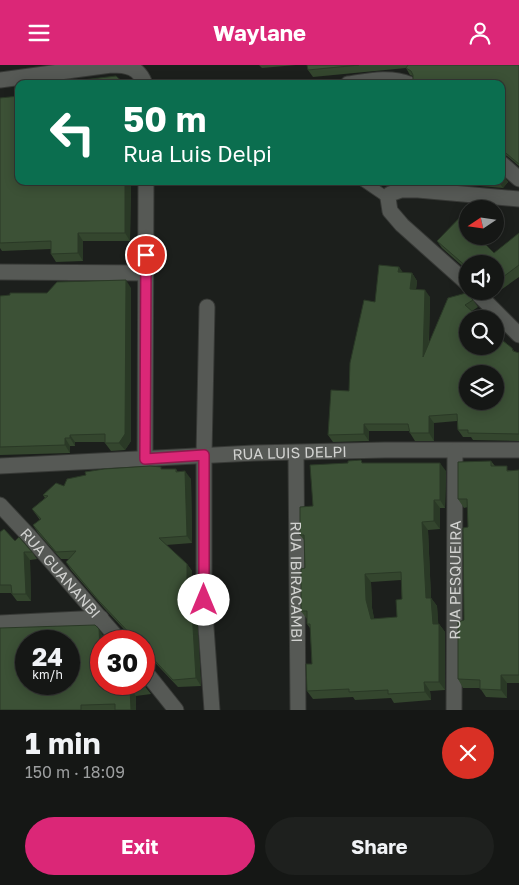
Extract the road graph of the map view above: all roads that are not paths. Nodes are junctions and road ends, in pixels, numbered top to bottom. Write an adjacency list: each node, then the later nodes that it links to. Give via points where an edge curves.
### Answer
1 (0, 80): 2 (street, via 125,65 138,72)
2 (142, 80)
3 (372, 80): 4 (street)
4 (397, 80)
5 (505, 167): 6 (street)
6 (519, 179)
7 (146, 185): 12 (street)
8 (369, 185): 9 (lane)
9 (388, 198): 10 (street, via 401,190 418,190); 13 (street, via 390,211 402,225)
10 (519, 199)
11 (0, 272): 12 (street)
12 (146, 273): 21 (street)
13 (459, 276)
14 (483, 300): 16 (street)
15 (207, 307): 20 (street)
16 (519, 335)
17 (519, 450): 18 (street, RUA LUIS DELPI)
18 (455, 451): 19 (street, RUA LUIS DELPI); 31 (street, RUA PESQUEIRA)
19 (296, 453): 20 (street, RUA LUIS DELPI); 30 (street, RUA IBIRACAMBI)
20 (204, 455): 21 (street, RUA LUIS DELPI); 29 (street, via 204,600)
21 (145, 459): 22 (street, RUA LUIS DELPI)
22 (0, 466)
23 (0, 505): 24 (street, RUA GUANANBI)
24 (101, 618): 25 (street); 26 (street, RUA GUANANBI)
25 (0, 623)
26 (111, 630)
27 (155, 684): 28 (street)
28 (176, 710)
29 (212, 710)
30 (298, 710)
31 (454, 710)

